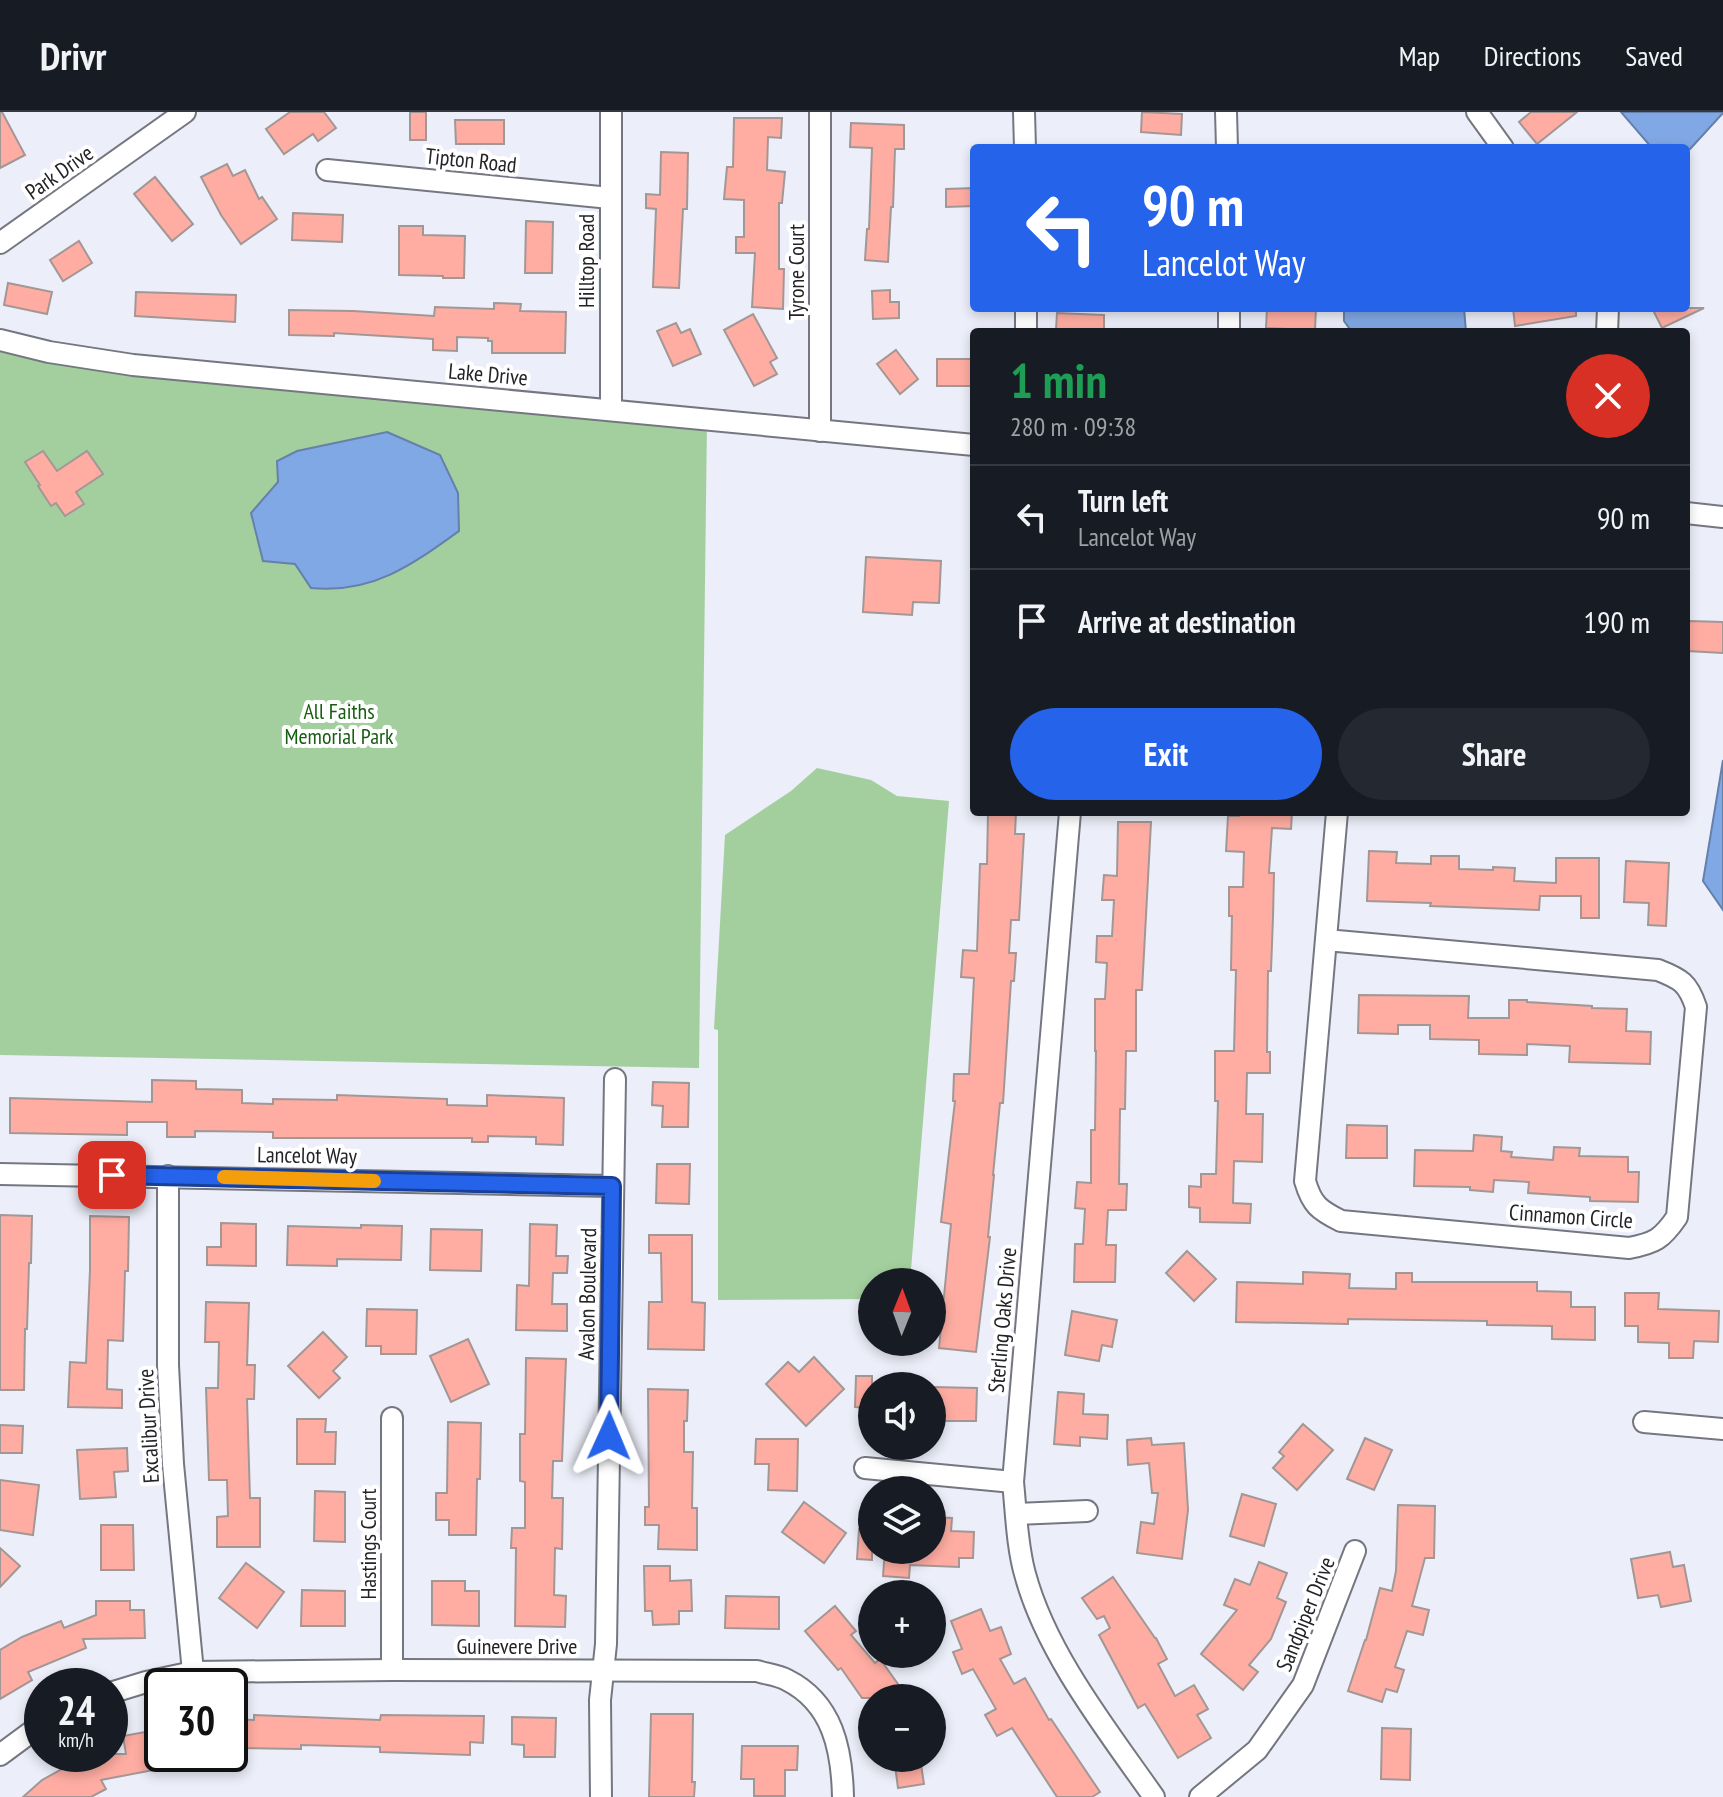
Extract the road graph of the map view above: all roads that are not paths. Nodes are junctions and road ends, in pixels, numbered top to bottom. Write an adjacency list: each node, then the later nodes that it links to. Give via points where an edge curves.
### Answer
1 (185, 112): 12 (street, Park Drive)
2 (611, 112): 11 (street, Hilltop Road)
3 (820, 112): 15 (street, Tyrone Court)
4 (1024, 112): 7 (street)
5 (1226, 112): 8 (street)
6 (1477, 112): 9 (street)
7 (1025, 144)
8 (1227, 144)
9 (1500, 144)
10 (327, 170): 11 (street, Tipton Road)
11 (610, 198): 14 (street, Hilltop Road)
12 (0, 243)
13 (0, 340): 14 (street, Lake Drive, via 133,365)
14 (611, 410): 15 (street, Lake Drive)
15 (820, 431): 16 (street, Lake Drive)
16 (970, 445)
17 (1690, 513): 18 (street)
18 (1723, 517)
19 (1070, 816): 30 (street, Sterling Oaks Drive)
20 (1337, 816): 21 (street)
21 (1326, 940): 21 (street, Cinnamon Circle, via 1658,970 1677,978 1690,990 1696,1007 1677,1217 1667,1232 1653,1243 1629,1248 1341,1221 1321,1211 1305,1181)
22 (615, 1079): 25 (street, Avalon Boulevard)
23 (0, 1174): 24 (street, Lancelot Way)
24 (168, 1176): 25 (street, Lancelot Way); 34 (street, Excalibur Drive, via 168,1365)
25 (612, 1186): 36 (street, Avalon Boulevard)
26 (392, 1418): 35 (street, Hastings Court)
27 (1644, 1422): 28 (street)
28 (1723, 1429)
29 (865, 1468): 30 (street)
30 (1013, 1482): 32 (street, Sterling Oaks Drive)
31 (1087, 1511): 32 (street)
32 (1016, 1514): 42 (street, Sterling Oaks Drive, via 1024,1573 1045,1628 1074,1682)
33 (1355, 1551): 43 (street, Sandpiper Drive, via 1303,1685 1257,1750)
34 (193, 1668)
35 (392, 1670): 36 (street, Guinevere Drive); 37 (street, Guinevere Drive)
36 (604, 1670): 40 (street, Avalon Boulevard); 41 (street, Guinevere Drive, via 757,1671 785,1679 806,1693 837,1738)
37 (248, 1671)
38 (24, 1737): 39 (street)
39 (0, 1755)
40 (601, 1797)
41 (843, 1797)
42 (1154, 1797)
43 (1200, 1797)

